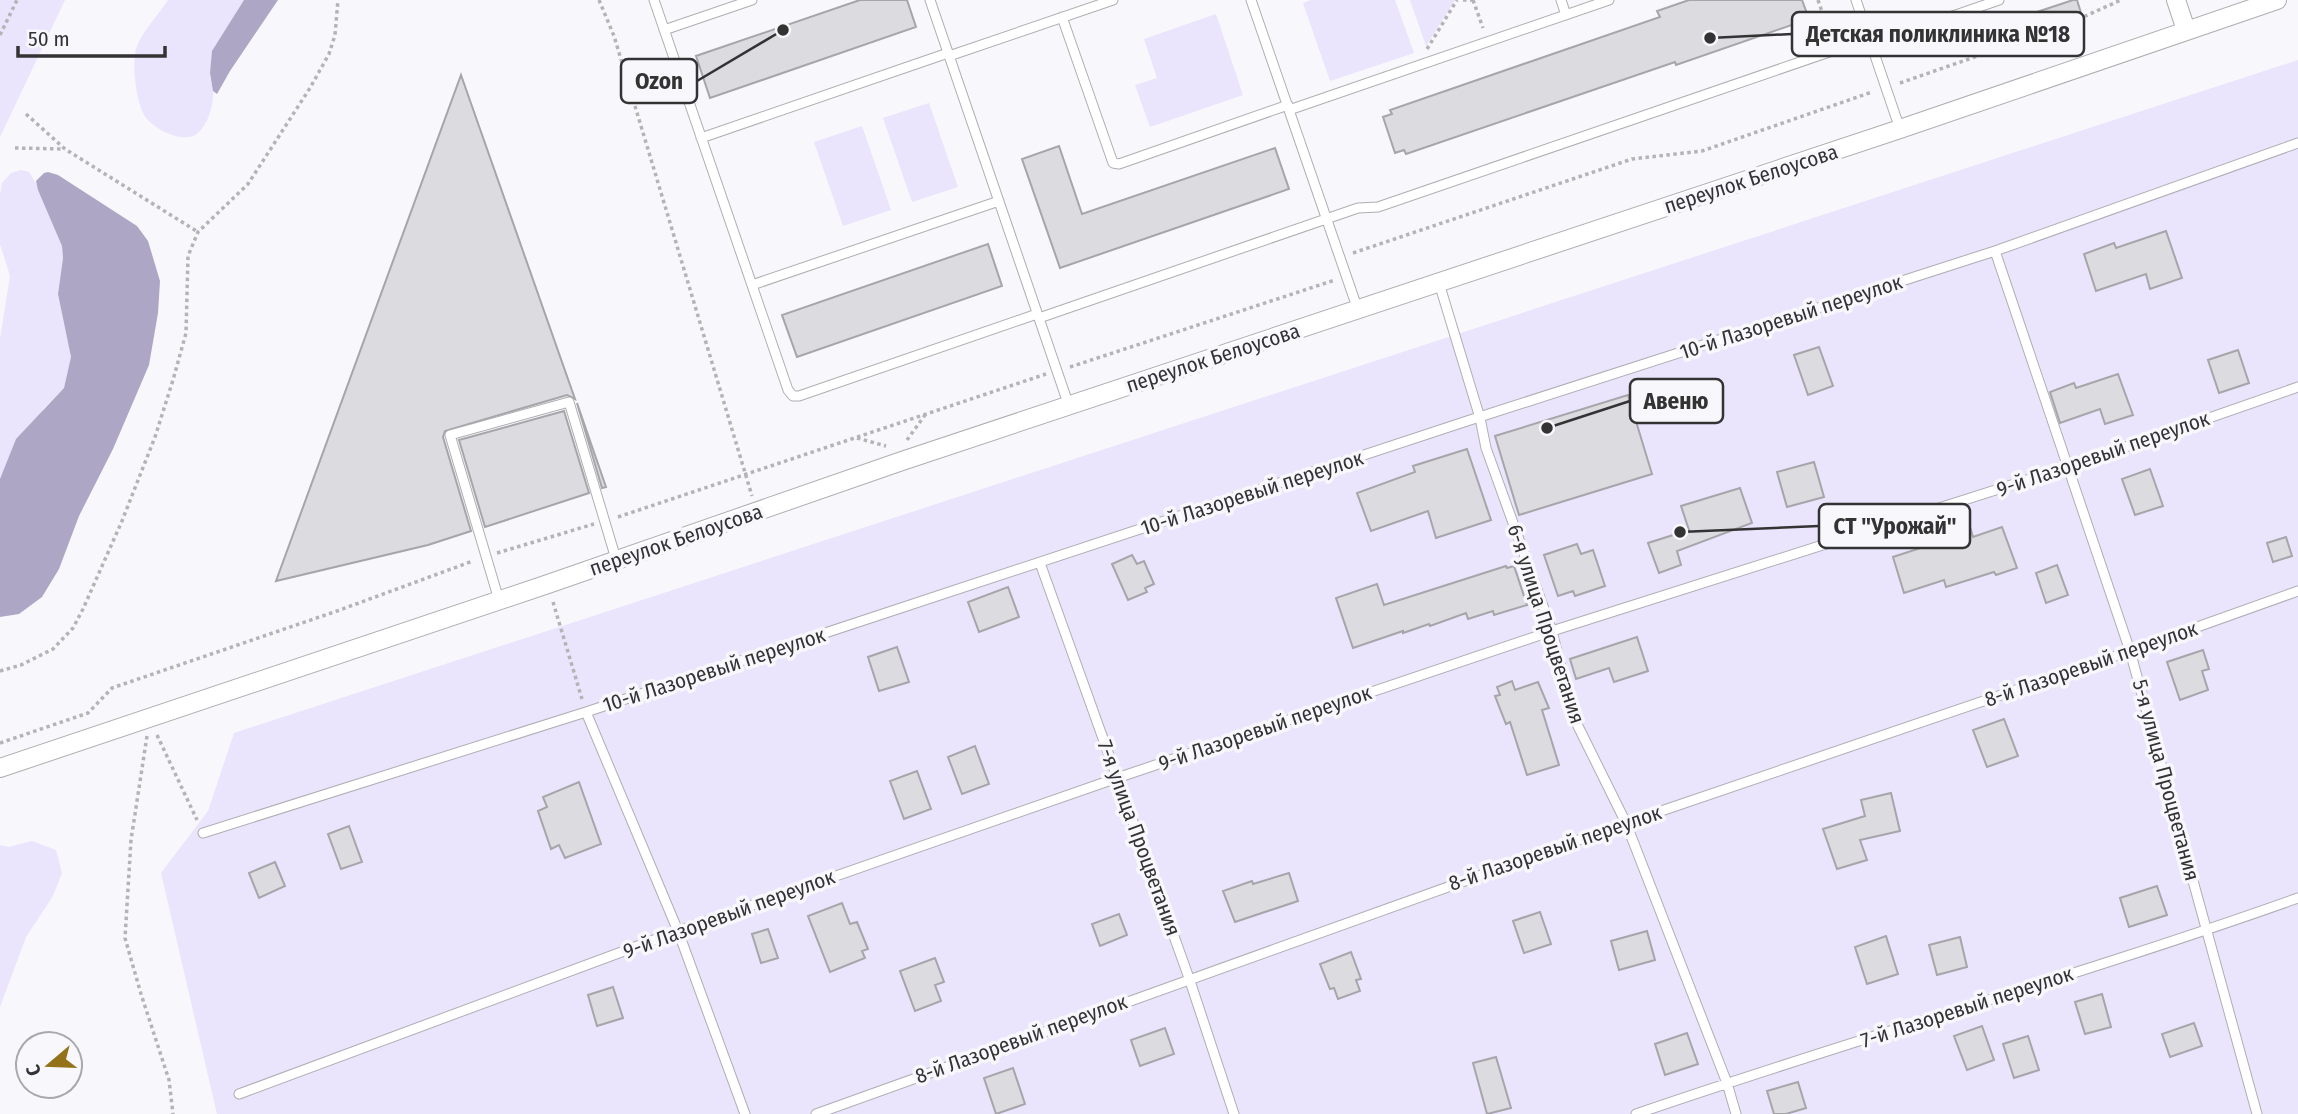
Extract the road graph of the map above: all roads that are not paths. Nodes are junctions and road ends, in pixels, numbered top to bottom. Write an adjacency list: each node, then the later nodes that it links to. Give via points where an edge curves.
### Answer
1 (654, 0): 14 (lane)
2 (752, 0): 14 (lane)
3 (930, 0): 17 (lane)
4 (1113, 0): 13 (lane)
5 (1251, 0): 18 (lane)
6 (1561, 0): 12 (lane)
7 (1609, 0): 12 (lane)
8 (1856, 0): 16 (lane)
9 (2000, 0): 16 (lane, via 1924,26)
10 (2176, 0): 15 (street)
11 (2277, 0): 15 (street, переулок Белоусова)
12 (1566, 15): 18 (lane)
13 (1062, 18): 17 (lane); 18 (lane, via 1114,163)
14 (664, 30): 20 (lane)
15 (2186, 30): 19 (street, переулок Белоусова)
16 (1869, 38): 19 (lane); 23 (lane, via 1378,207 1358,208)
17 (948, 55): 20 (lane); 22 (lane)
18 (1288, 108): 23 (lane)
19 (1900, 129): 25 (street, переулок Белоусова)
20 (701, 138): 26 (lane)
21 (2298, 143): 24 (lane, 10-й Лазоревый переулок)
22 (999, 201): 26 (lane); 28 (lane)
23 (1326, 219): 27 (lane); 28 (lane)
24 (1996, 251): 31 (lane, 10-й Лазоревый переулок); 32 (lane, 5-я улица Процветания)
25 (1439, 283): 27 (street, переулок Белоусова); 31 (lane, 6-я улица Процветания)
26 (752, 285): 28 (lane, via 793,396)
27 (1358, 310): 30 (street, переулок Белоусова)
28 (1038, 316): 30 (lane)
29 (2298, 387): 32 (lane, 9-й Лазоревый переулок)
30 (1069, 406): 33 (street, переулок Белоусова)
31 (1480, 418): 34 (lane, 10-й Лазоревый переулок); 37 (lane, 6-я улица Процветания, via 1486,447)
32 (2068, 467): 37 (lane, 9-й Лазоревый переулок); 38 (lane, 5-я улица Процветания)
33 (616, 559): 36 (street, переулок Белоусова); 36 (lane, via 569,402 450,435)
34 (1040, 563): 39 (lane, 10-й Лазоревый переулок); 41 (lane, 7-я улица Процветания)
35 (2298, 591): 38 (lane, 8-й Лазоревый переулок)
36 (499, 600): 40 (street, переулок Белоусова)
37 (1552, 631): 41 (lane, 9-й Лазоревый переулок); 42 (lane, 6-я улица Процветания, via 1573,716)
38 (2130, 651): 42 (lane, 8-й Лазоревый переулок); 45 (lane, 5-я улица Процветания)
39 (586, 712): 43 (lane, 10-й Лазоревый переулок); 46 (lane)
40 (0, 768)
41 (1117, 778): 46 (lane, 9-й Лазоревый переулок); 47 (lane, 7-я улица Процветания)
42 (1626, 823): 47 (lane, 8-й Лазоревый переулок); 48 (lane, 6-я улица Процветания)
43 (203, 833)
44 (2298, 898): 45 (lane, 7-й Лазоревый переулок)
45 (2207, 930): 48 (lane, 7-й Лазоревый переулок); 55 (lane, 5-я улица Процветания)
46 (678, 931): 49 (lane, 9-й Лазоревый переулок); 50 (lane)
47 (1189, 978): 51 (lane, 8-й Лазоревый переулок); 52 (lane, 7-я улица Процветания)
48 (1727, 1083): 53 (lane, 7-й Лазоревый переулок); 54 (lane, 6-я улица Процветания)
49 (239, 1094)
50 (745, 1114)
51 (816, 1114)
52 (1234, 1114)
53 (1636, 1114)
54 (1736, 1114)
55 (2257, 1114)

